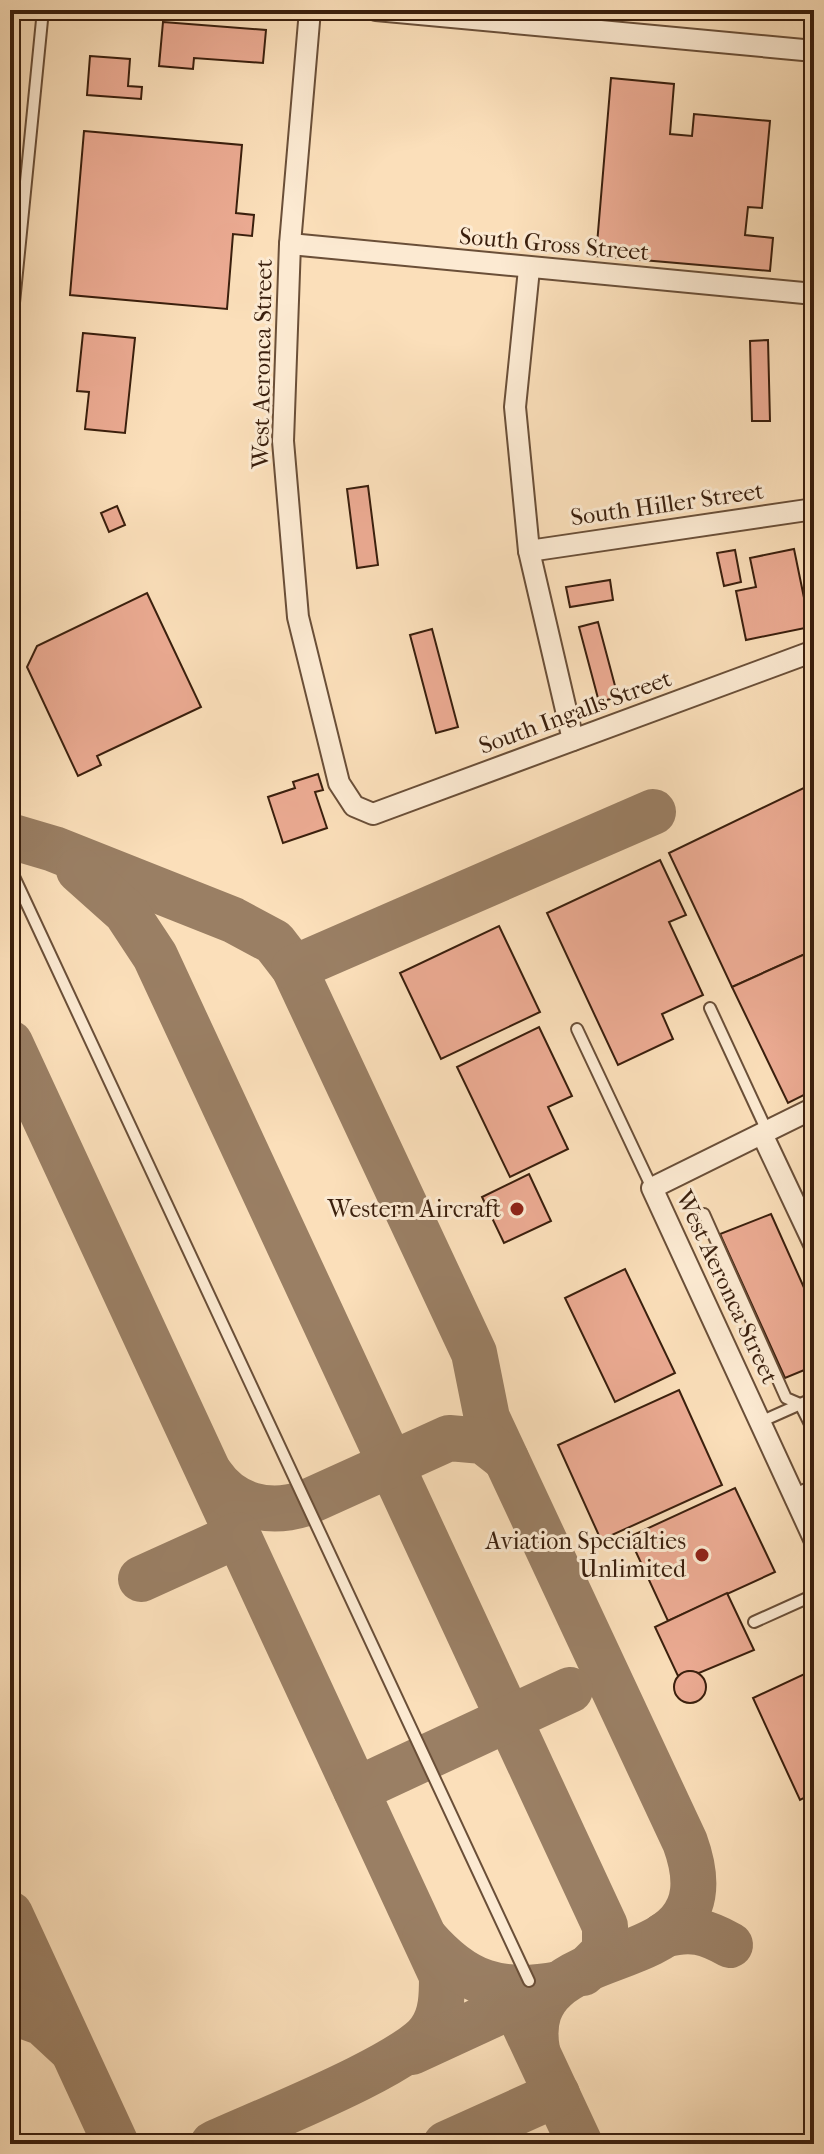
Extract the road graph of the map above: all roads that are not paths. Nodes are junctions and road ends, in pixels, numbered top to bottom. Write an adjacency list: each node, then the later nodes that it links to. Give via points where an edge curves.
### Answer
1 (43, 10): 9 (lane)
2 (310, 10): 6 (street, West Aeronca Street)
3 (376, 10): 4 (street)
4 (548, 18): 5 (street)
5 (814, 51)
6 (290, 244): 7 (street, South Gross Street); 14 (street, West Aeronca Street, via 283,441 298,617 339,783)
7 (529, 269): 8 (street, South Gross Street); 11 (street, via 515,407)
8 (814, 294)
9 (10, 343)
10 (814, 509): 11 (street, South Hiller Street)
11 (529, 551): 13 (street)
12 (814, 651): 13 (street, South Ingalls Street)
13 (573, 740): 14 (street, South Ingalls Street, via 373,814)
14 (354, 806)
15 (10, 868): 31 (lane)
16 (710, 1008): 19 (lane)
17 (577, 1029): 20 (lane)
18 (814, 1108): 19 (street)
19 (764, 1133): 20 (street); 22 (street)
20 (652, 1188): 25 (street, West Aeronca Street)
21 (704, 1214): 24 (lane, via 786,1398)
22 (814, 1244)
23 (814, 1398): 24 (lane)
24 (800, 1404): 25 (lane); 26 (lane)
25 (760, 1422): 27 (street, West Aeronca Street)
26 (814, 1432)
27 (805, 1495): 28 (street, West Aeronca Street)
28 (814, 1539)
29 (814, 1595): 30 (lane)
30 (754, 1622)
31 (529, 1981)

